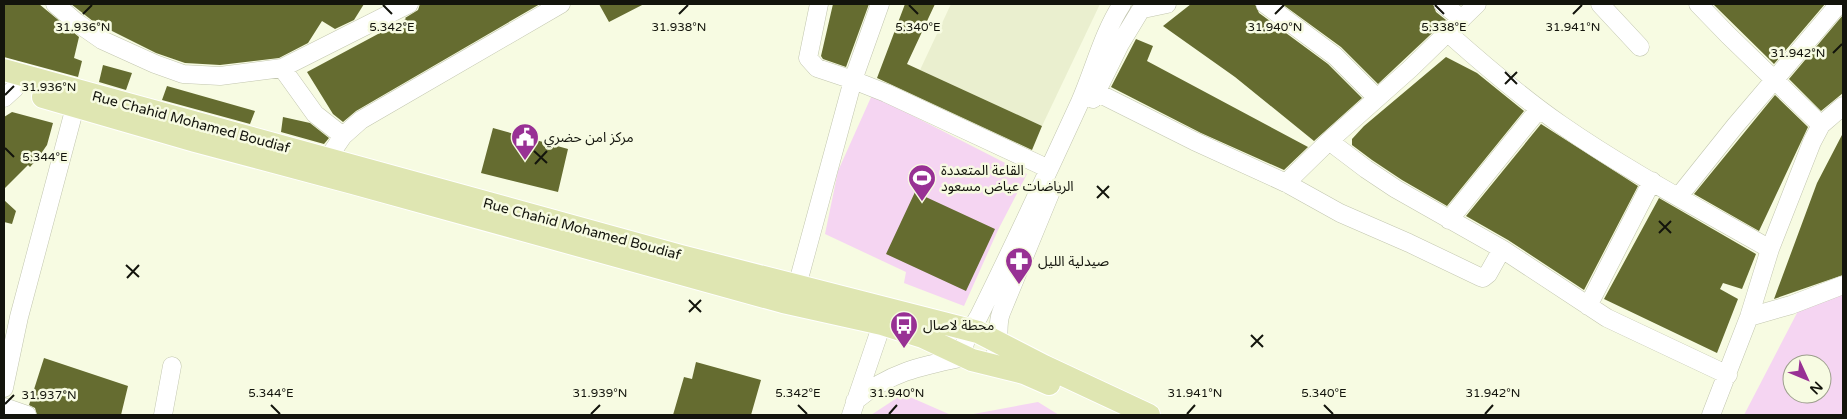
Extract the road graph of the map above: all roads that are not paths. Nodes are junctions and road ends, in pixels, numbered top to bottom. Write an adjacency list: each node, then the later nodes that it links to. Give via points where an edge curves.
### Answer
1 (55, 4): 18 (street, via 102,40 183,74 220,76)
2 (410, 4): 18 (street)
3 (561, 4): 28 (street, via 361,120)
4 (819, 4): 19 (street, via 808,58 817,68)
5 (880, 4): 19 (street)
6 (1122, 4): 31 (street)
7 (1167, 4): 14 (street)
8 (1265, 4): 23 (street, via 1335,56)
9 (1443, 4): 15 (street)
10 (1478, 4): 15 (street)
11 (1600, 4): 17 (street)
12 (1698, 4): 20 (street)
13 (1839, 4): 20 (street)
14 (1142, 7): 22 (street)
15 (1462, 19): 16 (street)
16 (1448, 33): 23 (street); 26 (street)
17 (1640, 47)
18 (282, 68): 28 (street, via 315,114)
19 (853, 80): 31 (street); 39 (street)
20 (1774, 80): 27 (street); 34 (street)
21 (7, 85): 25 (main road, Rue Chahid Mohamed Boudiaf); 30 (main road, Rue Chahid Mohamed Boudiaf)
22 (1096, 92): 33 (street); 45 (street, via 1000,313)
23 (1377, 98): 29 (street)
24 (1843, 106): 27 (street)
25 (75, 107): 41 (street); 43 (main road, Rue Chahid Mohamed Boudiaf, via 790,304)
26 (1539, 109): 32 (street); 35 (street)
27 (1822, 125): 37 (street, via 1805,157)
28 (342, 136): 30 (street)
29 (1329, 141): 33 (street); 35 (street, via 1396,189)
30 (328, 158): 39 (main road, Rue Chahid Mohamed Boudiaf)
31 (1049, 169): 44 (street)
32 (1652, 181): 34 (street); 40 (street)
33 (1286, 183): 36 (street, via 1340,213 1483,278)
34 (1679, 196): 37 (street)
35 (1449, 220): 36 (street)
36 (1502, 249): 40 (street)
37 (1770, 249): 42 (street)
38 (1843, 285): 42 (street)
39 (797, 286): 44 (main road, Rue Chahid Mohamed Boudiaf)
40 (1588, 306): 49 (street)
41 (11, 313): 50 (street)
42 (1749, 317): 49 (street)
43 (882, 324): 46 (main road, Rue Chahid Mohamed Boudiaf, via 928,339); 52 (street)
44 (970, 330): 45 (main road, Rue Chahid Mohamed Boudiaf); 46 (street)
45 (998, 341): 47 (street, via 996,351); 56 (main road, Rue Chahid Mohamed Boudiaf)
46 (964, 357): 47 (main road, Rue Chahid Mohamed Boudiaf); 52 (street, via 908,370 880,383)
47 (986, 364): 55 (main road, Rue Chahid Mohamed Boudiaf, via 1034,376)
48 (172, 366): 54 (street)
49 (1728, 375): 57 (street)
50 (4, 388)
51 (4, 406): 53 (street)
52 (853, 408)
53 (27, 415)
54 (163, 415)
55 (1118, 415)
56 (1148, 415)
57 (1711, 415)

